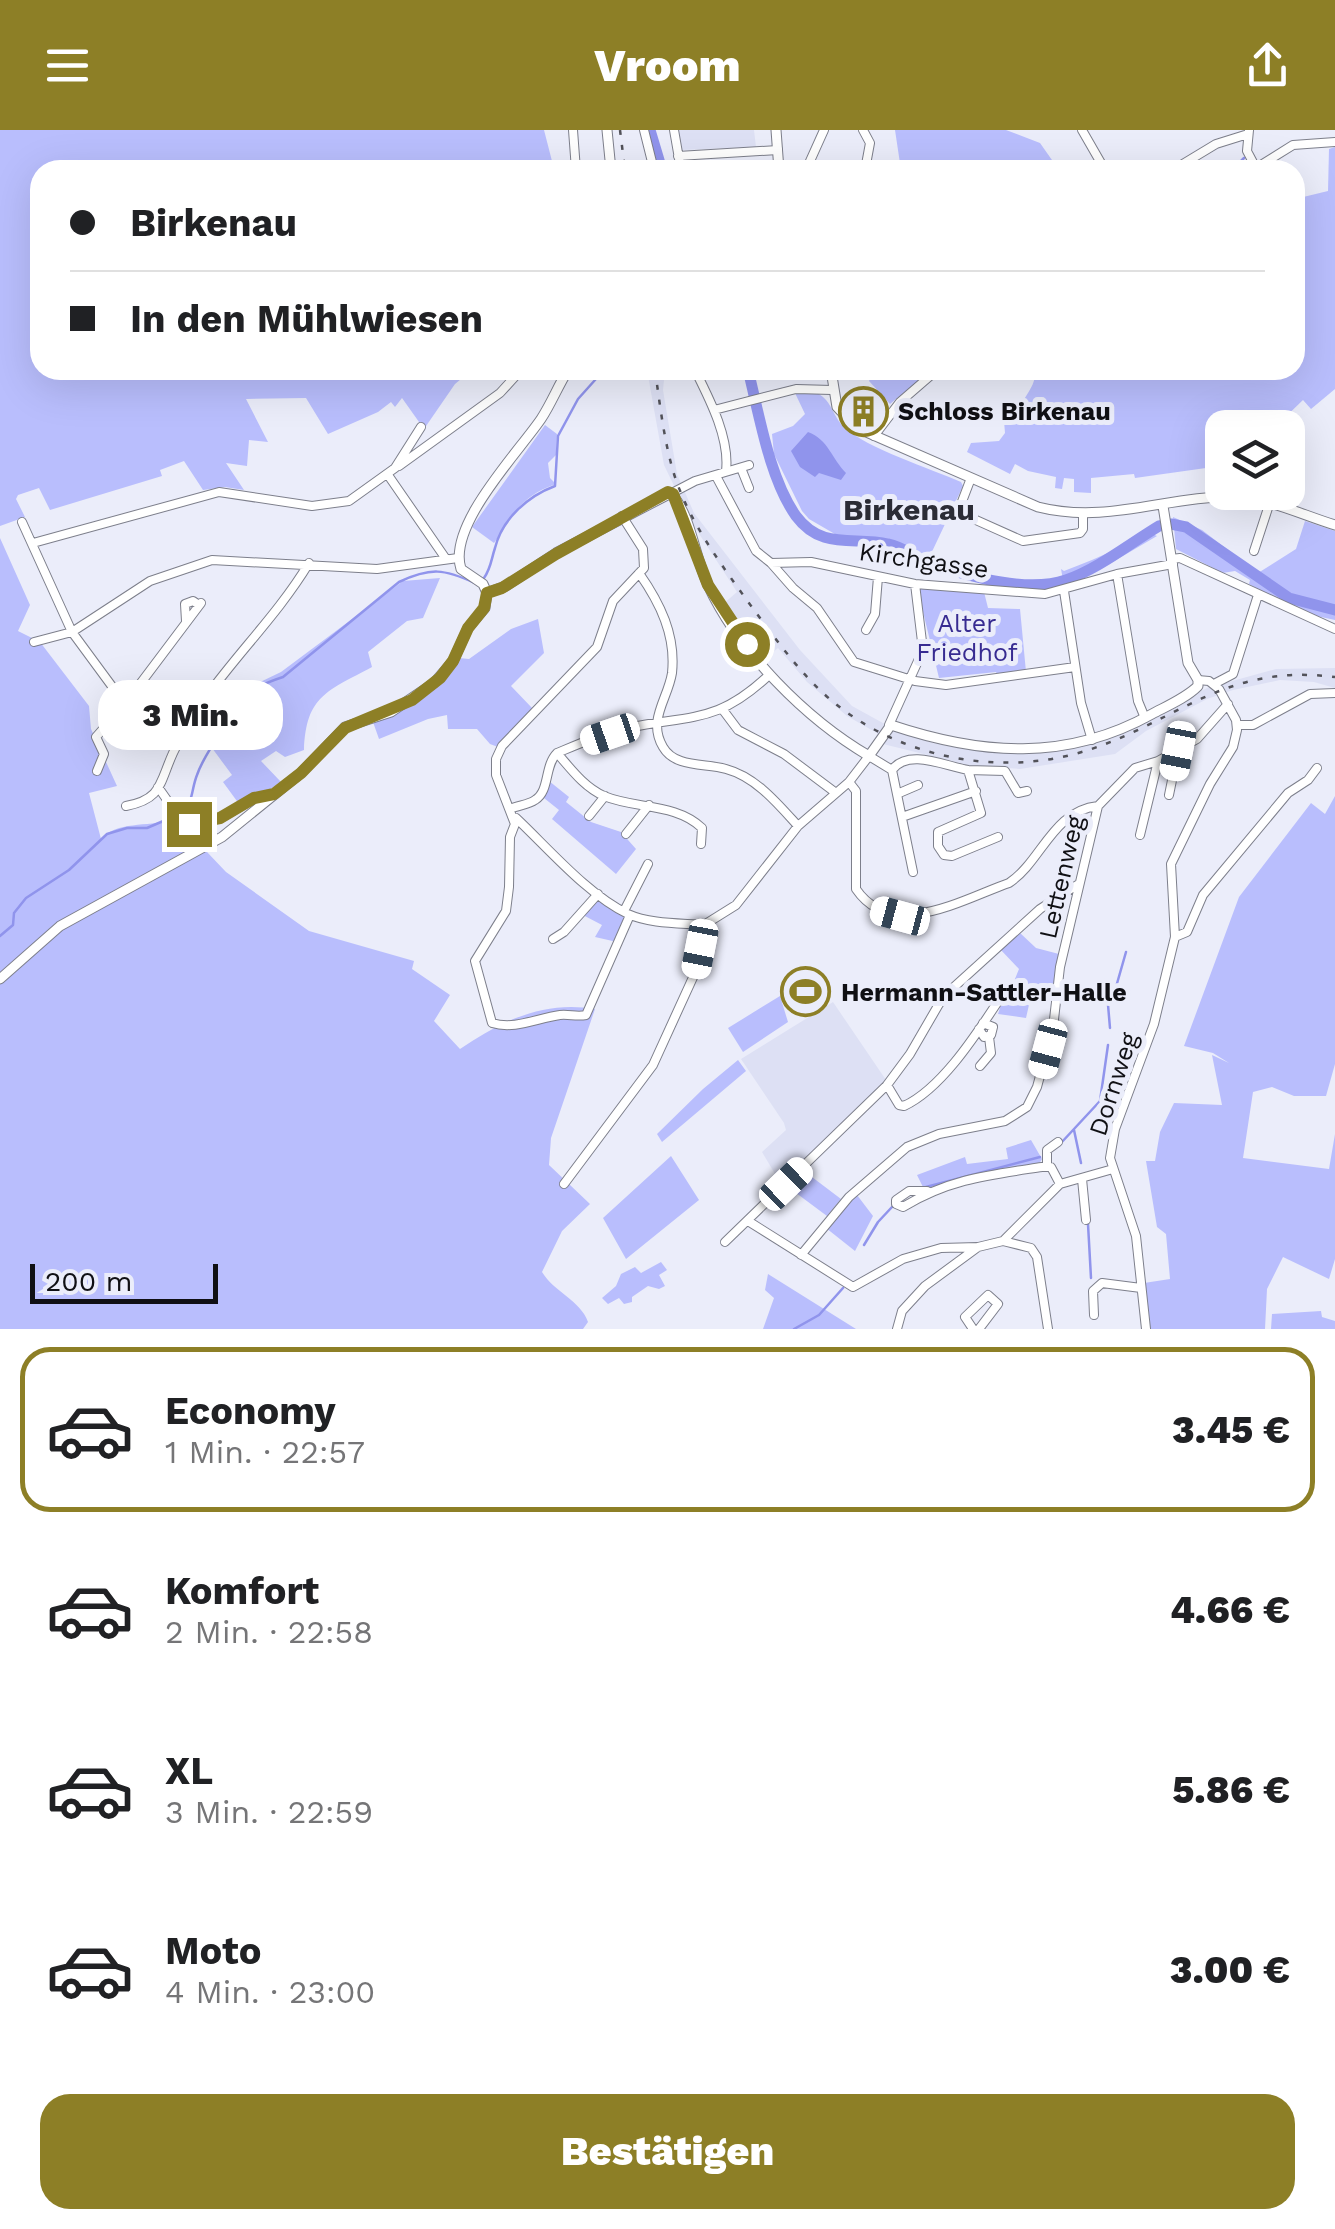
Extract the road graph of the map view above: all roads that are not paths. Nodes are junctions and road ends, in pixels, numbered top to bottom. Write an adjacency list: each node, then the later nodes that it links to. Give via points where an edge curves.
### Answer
1 (573, 130): 13 (street)
2 (607, 130): 14 (main road)
3 (644, 130): 15 (street)
4 (674, 130): 12 (street)
5 (776, 130): 11 (main road)
6 (824, 130): 18 (street)
7 (863, 130): 19 (street, via 870,143)
8 (1082, 130): 20 (street)
9 (1248, 132): 21 (street); 22 (street)
10 (1335, 142): 23 (street, via 1294,145)
11 (778, 150): 12 (street); 17 (main road)
12 (678, 156): 16 (street)
13 (575, 160)
14 (611, 160)
15 (652, 160)
16 (679, 160)
17 (778, 160)
18 (810, 160)
19 (867, 160)
20 (1099, 160)
21 (1190, 160)
22 (1250, 160)
23 (1269, 160)
24 (512, 380): 34 (street)
25 (562, 380): 49 (main road, via 471,517)
26 (700, 380): 30 (street)
27 (831, 380): 29 (main road)
28 (926, 380): 32 (street)
29 (832, 390): 30 (street, via 796,389); 32 (main road, via 842,416)
30 (714, 410): 33 (street)
31 (421, 427): 34 (street)
32 (874, 436): 36 (main road)
33 (726, 471): 35 (street); 37 (street, via 745,466)
34 (391, 472): 47 (street, via 349,501 312,506 219,492); 50 (street)
35 (716, 476): 38 (street); 52 (street, via 756,551)
36 (970, 478): 43 (main road, via 1038,507); 43 (street, via 958,512 1024,540 1080,533)
37 (749, 488)
38 (672, 493): 44 (main road); 67 (main road, via 708,585)
39 (1205, 499): 40 (main road)
40 (1163, 506): 43 (main road); 51 (main road)
41 (1266, 510): 48 (street)
42 (1285, 510): 46 (main road)
43 (1083, 513)
44 (622, 516): 54 (street, via 644,550); 58 (main road, via 502,588)
45 (22, 522): 47 (street)
46 (1335, 525)
47 (33, 544): 64 (street)
48 (1254, 551)
49 (458, 558): 50 (street); 58 (main road, via 461,570)
50 (446, 560): 53 (street, via 377,569)
51 (1172, 561): 55 (street, Kirchgasse); 60 (street, via 1180,558); 69 (main road, via 1188,663)
52 (771, 563): 56 (street, Kirchgasse, via 811,562); 68 (street, via 840,637 854,662)
53 (309, 564): 64 (street, via 212,560 150,581); 91 (street, via 210,688)
54 (639, 573): 76 (street, via 664,611 672,660); 102 (street, via 613,601 597,647 498,753 496,775)
55 (1117, 574): 59 (street, Kirchgasse); 75 (street)
56 (878, 577): 57 (street, Kirchgasse); 63 (street, via 875,614)
57 (915, 584): 59 (street, Kirchgasse); 68 (street, via 924,645)
58 (483, 586): 94 (main road, via 486,604 434,683 390,712 345,728)
59 (1064, 592): 66 (street)
60 (1258, 596): 62 (street); 70 (street, via 1234,674)
61 (200, 604): 72 (street)
62 (1335, 629)
63 (866, 630)
64 (72, 632): 65 (street); 72 (street)
65 (34, 642)
66 (1075, 667): 68 (street, via 946,686); 79 (street)
67 (769, 675): 74 (street); 83 (main road)
68 (912, 680): 77 (street)
69 (1198, 680): 70 (street); 75 (main road, via 1193,691)
70 (1216, 686): 73 (street)
71 (1335, 693): 78 (street, via 1310,694)
72 (125, 704): 88 (street, via 96,737 104,754)
73 (1228, 704): 78 (street); 81 (street, Lettenweg)
74 (723, 710): 76 (street); 93 (street, via 738,730)
75 (1145, 718): 79 (main road)
76 (656, 725): 82 (street); 105 (street, via 670,756 751,781)
77 (890, 725): 79 (main road, via 986,749); 83 (main road)
78 (1238, 728): 80 (street); 116 (street, Dornweg, via 1171,864)
79 (1092, 740)
80 (1243, 745)
81 (1178, 751): 84 (street, Lettenweg); 96 (street)
82 (557, 753): 97 (street); 102 (street, via 538,798)
83 (869, 756): 86 (street); 89 (street)
84 (1158, 761): 101 (street, Lettenweg, via 1132,771); 108 (street)
85 (1317, 768): 116 (street, via 1202,895 1187,932)
86 (892, 770): 87 (street, via 911,758); 95 (street)
87 (968, 770): 92 (street); 98 (street, via 1005,772 1023,792)
88 (97, 771)
89 (849, 782): 93 (street); 101 (street, via 856,791 856,889 879,910 900,916 1009,882 1056,828)
90 (918, 785): 95 (street)
91 (158, 787): 94 (street, via 189,824); 100 (street, via 149,800)
92 (976, 791): 104 (street); 107 (street, via 981,812 940,830 940,849 952,856)
93 (836, 793): 105 (street)
94 (274, 794): 118 (main road, via 213,843 60,926)
95 (897, 794): 104 (street)
96 (1169, 794)
97 (605, 796): 99 (street); 103 (street)
98 (1010, 800)
99 (649, 805): 106 (street); 109 (street, via 696,822)
100 (126, 806)
101 (1098, 806): 112 (street, Lettenweg)
102 (512, 813): 113 (street); 114 (street, via 506,911 474,961 492,1023 530,1024 589,1010)
103 (589, 816)
104 (902, 817): 111 (street)
105 (798, 826): 115 (street, via 736,905)
106 (626, 834)
107 (998, 836)
108 (1140, 836)
109 (701, 844)
110 (648, 864): 114 (street)
111 (913, 872)
112 (1078, 884): 122 (street, via 1029,918 954,987); 135 (street, Lettenweg, via 1053,1028 1027,1108 1006,1122 907,1147 848,1197)
113 (598, 894): 114 (street); 117 (street)
114 (627, 913): 115 (street)
115 (704, 925): 127 (street, via 695,974 653,1064)
116 (1175, 936): 125 (street, Dornweg, via 1154,1024 1115,1128)
117 (553, 939)
118 (0, 979)
119 (1006, 988): 120 (street)
120 (981, 1026): 121 (street, via 992,1054); 122 (street, via 919,1099 898,1105)
121 (980, 1066)
122 (887, 1085): 131 (street)
123 (1058, 1142): 124 (street, via 1047,1150)
124 (1048, 1166): 128 (street); 129 (street)
125 (1113, 1169): 126 (street); 136 (street, via 1134,1227)
126 (1082, 1180): 128 (street); 130 (street)
127 (564, 1184)
128 (1060, 1184): 132 (street)
129 (927, 1191)
130 (1086, 1220)
131 (748, 1222): 133 (street); 135 (street)
132 (1003, 1241): 134 (street); 139 (street, via 1038,1257)
133 (724, 1242)
134 (978, 1247): 135 (street, via 903,1259 853,1287); 138 (street, via 910,1301)
135 (801, 1256)
136 (1141, 1288): 137 (street, via 1102,1283 1093,1291); 140 (street)
137 (1094, 1315)
138 (897, 1329)
139 (1048, 1329)
140 (1146, 1329)

